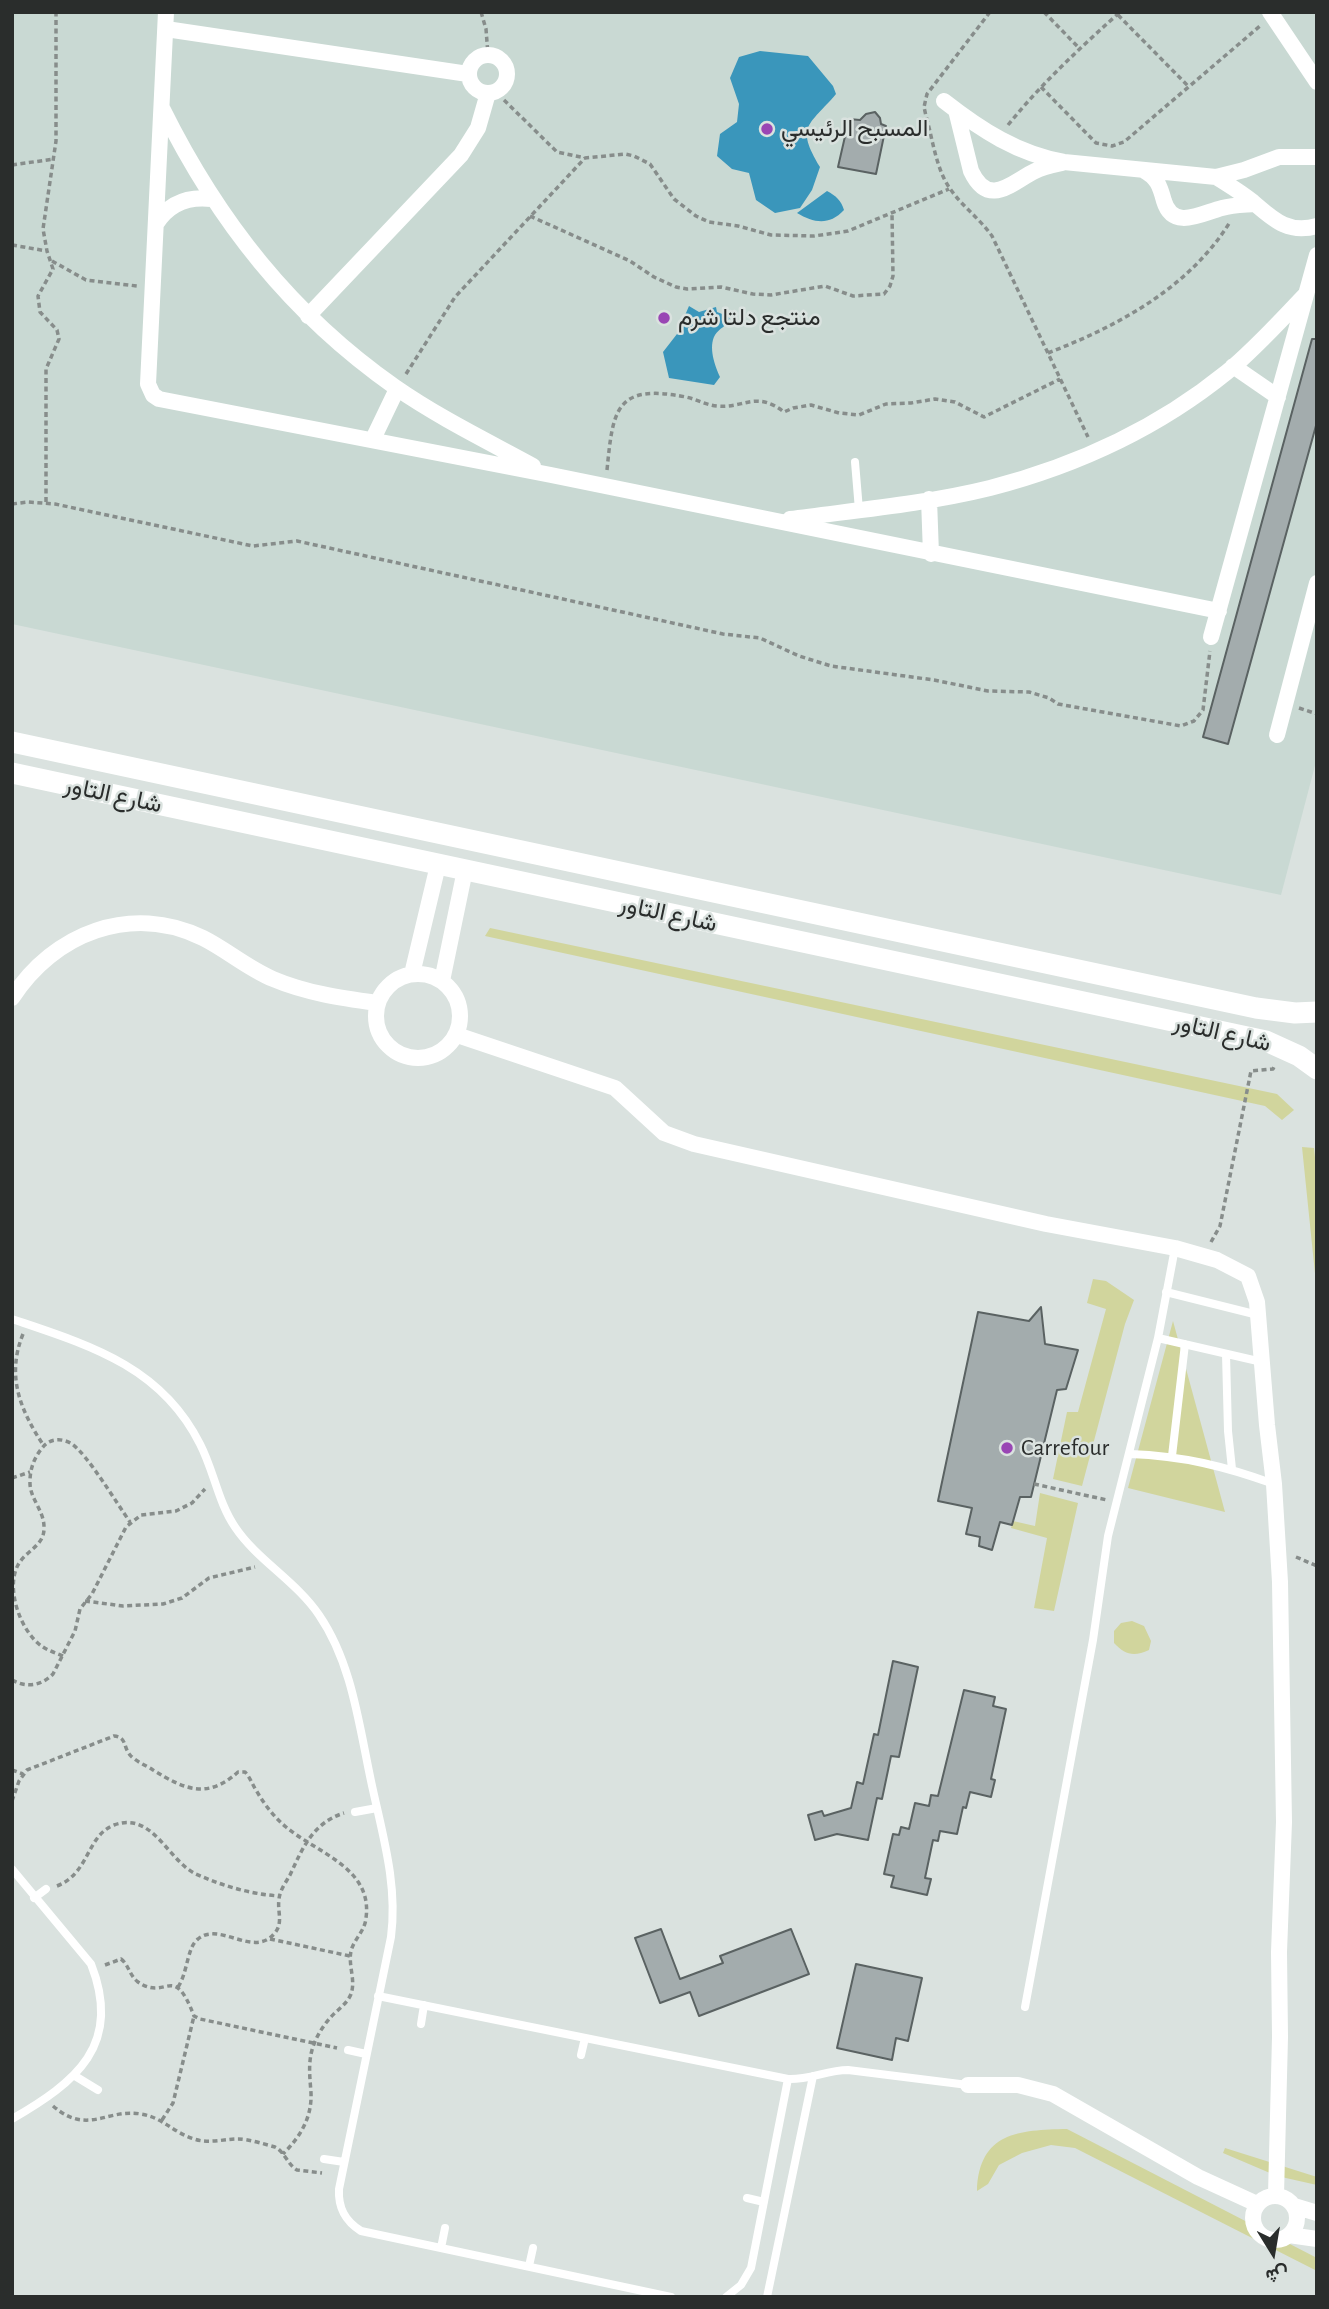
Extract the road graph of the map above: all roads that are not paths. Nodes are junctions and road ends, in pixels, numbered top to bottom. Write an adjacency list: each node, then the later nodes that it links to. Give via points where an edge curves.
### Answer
1 (1271, 14): 4 (street)
2 (166, 20): 3 (street); 6 (street)
3 (468, 74): 5 (street, via 474,87); 5 (street, via 474,60 488,55 502,60 506,81)
4 (1317, 82)
5 (491, 92): 17 (street, via 478,128 461,155)
6 (161, 105): 11 (street); 13 (street)
7 (1317, 157): 10 (street, via 1279,156)
8 (1064, 162): 8 (street, via 1007,189 985,188 971,171 950,106 998,138 1040,158); 9 (street)
9 (1142, 170): 10 (street); 12 (street, via 1155,178 1166,205 1180,218)
10 (1216, 177): 12 (street)
11 (212, 199): 13 (street, via 184,200 168,209); 17 (street, via 254,256)
12 (1247, 204): 14 (street, via 1287,228)
13 (156, 224): 21 (street, via 148,384 153,395)
14 (1317, 226)
15 (1317, 255): 16 (street)
16 (1306, 294): 18 (street); 20 (street)
17 (308, 316): 19 (street)
18 (1233, 366): 20 (street); 24 (street, via 1161,417 1095,452 1023,479)
19 (397, 388): 21 (street); 23 (street)
20 (1278, 397): 29 (street)
21 (373, 439): 23 (street)
22 (855, 462): 25 (lane)
23 (551, 475): 26 (street)
24 (929, 499): 25 (street); 27 (street)
25 (859, 510): 26 (street)
26 (778, 521): 27 (street)
27 (931, 554): 29 (street)
28 (1317, 583): 31 (street)
29 (1219, 611): 30 (street)
30 (1211, 637)
31 (1277, 735)
32 (12, 742): 34 (main road, شارع التاور)
33 (12, 773): 35 (main road, شارع التاور)
34 (193, 781): 35 (main road); 41 (main road, شارع التاور)
35 (185, 810): 36 (main road, شارع التاور)
36 (438, 864): 37 (main road, شارع التاور); 38 (street)
37 (464, 870): 39 (street); 44 (main road, شارع التاور)
38 (412, 974): 39 (street); 42 (street, via 390,984)
39 (442, 981): 45 (street, via 460,1010)
40 (12, 999): 42 (street, via 34,969 63,945 97,930 134,924 172,927 195,935 292,987)
41 (1223, 1001): 43 (main road, شارع التاور, via 1275,1012); 44 (main road)
42 (377, 1003): 45 (street, via 378,1031 385,1044 402,1056 423,1059 437,1055)
43 (1317, 1012)
44 (1217, 1030): 46 (main road, شارع التاور, via 1283,1047)
45 (457, 1035): 47 (street, via 615,1088 664,1133 694,1144 1046,1224)
46 (1317, 1069)
47 (1175, 1248): 48 (lane); 49 (street, via 1248,1276)
48 (1166, 1292): 49 (lane); 51 (lane)
49 (1258, 1315): 54 (street)
50 (12, 1319): 59 (lane, via 106,1353 143,1376 188,1423 236,1529 313,1606 339,1650)
51 (1158, 1338): 52 (lane); 55 (lane)
52 (1185, 1345): 53 (lane); 56 (lane)
53 (1226, 1354): 54 (lane); 57 (lane)
54 (1262, 1362): 58 (street)
55 (1130, 1454): 56 (lane); 66 (lane, via 1108,1536)
56 (1172, 1456): 57 (lane)
57 (1232, 1469): 58 (lane)
58 (1275, 1484): 80 (street, via 1284,1755)
59 (377, 1808): 60 (lane); 64 (lane, via 394,1904)
60 (355, 1812)
61 (12, 1869): 63 (lane)
62 (46, 1889): 63 (lane)
63 (34, 1898): 72 (lane, via 91,1964 100,1995 100,2027)
64 (378, 1996): 65 (lane); 70 (lane)
65 (424, 2005): 67 (lane); 68 (lane)
66 (1025, 2007)
67 (421, 2024)
68 (585, 2038): 71 (lane); 74 (lane)
69 (348, 2050): 70 (lane)
70 (366, 2054): 79 (lane)
71 (581, 2055)
72 (75, 2076): 76 (lane); 77 (lane)
73 (813, 2076): 74 (lane); 75 (lane, via 848,2070); 94 (lane)
74 (788, 2079): 82 (lane)
75 (968, 2085): 83 (street, via 1018,2085 1053,2094 1198,2177)
76 (98, 2090)
77 (12, 2119)
78 (324, 2159): 79 (lane)
79 (344, 2162): 89 (lane, via 338,2199 355,2227)
80 (1276, 2195): 83 (street); 84 (street)
81 (747, 2198): 82 (lane)
82 (764, 2202): 93 (lane, via 751,2267 741,2285)
83 (1257, 2204): 87 (street, via 1252,2213 1258,2234 1279,2240)
84 (1294, 2206): 85 (street); 87 (street, via 1298,2216)
85 (1317, 2213)
86 (445, 2228): 89 (lane)
87 (1289, 2235): 88 (street)
88 (1317, 2239)
89 (441, 2248): 91 (lane)
90 (533, 2248): 91 (lane)
91 (529, 2266): 92 (lane)
92 (671, 2297)
93 (726, 2297)
94 (767, 2297)

